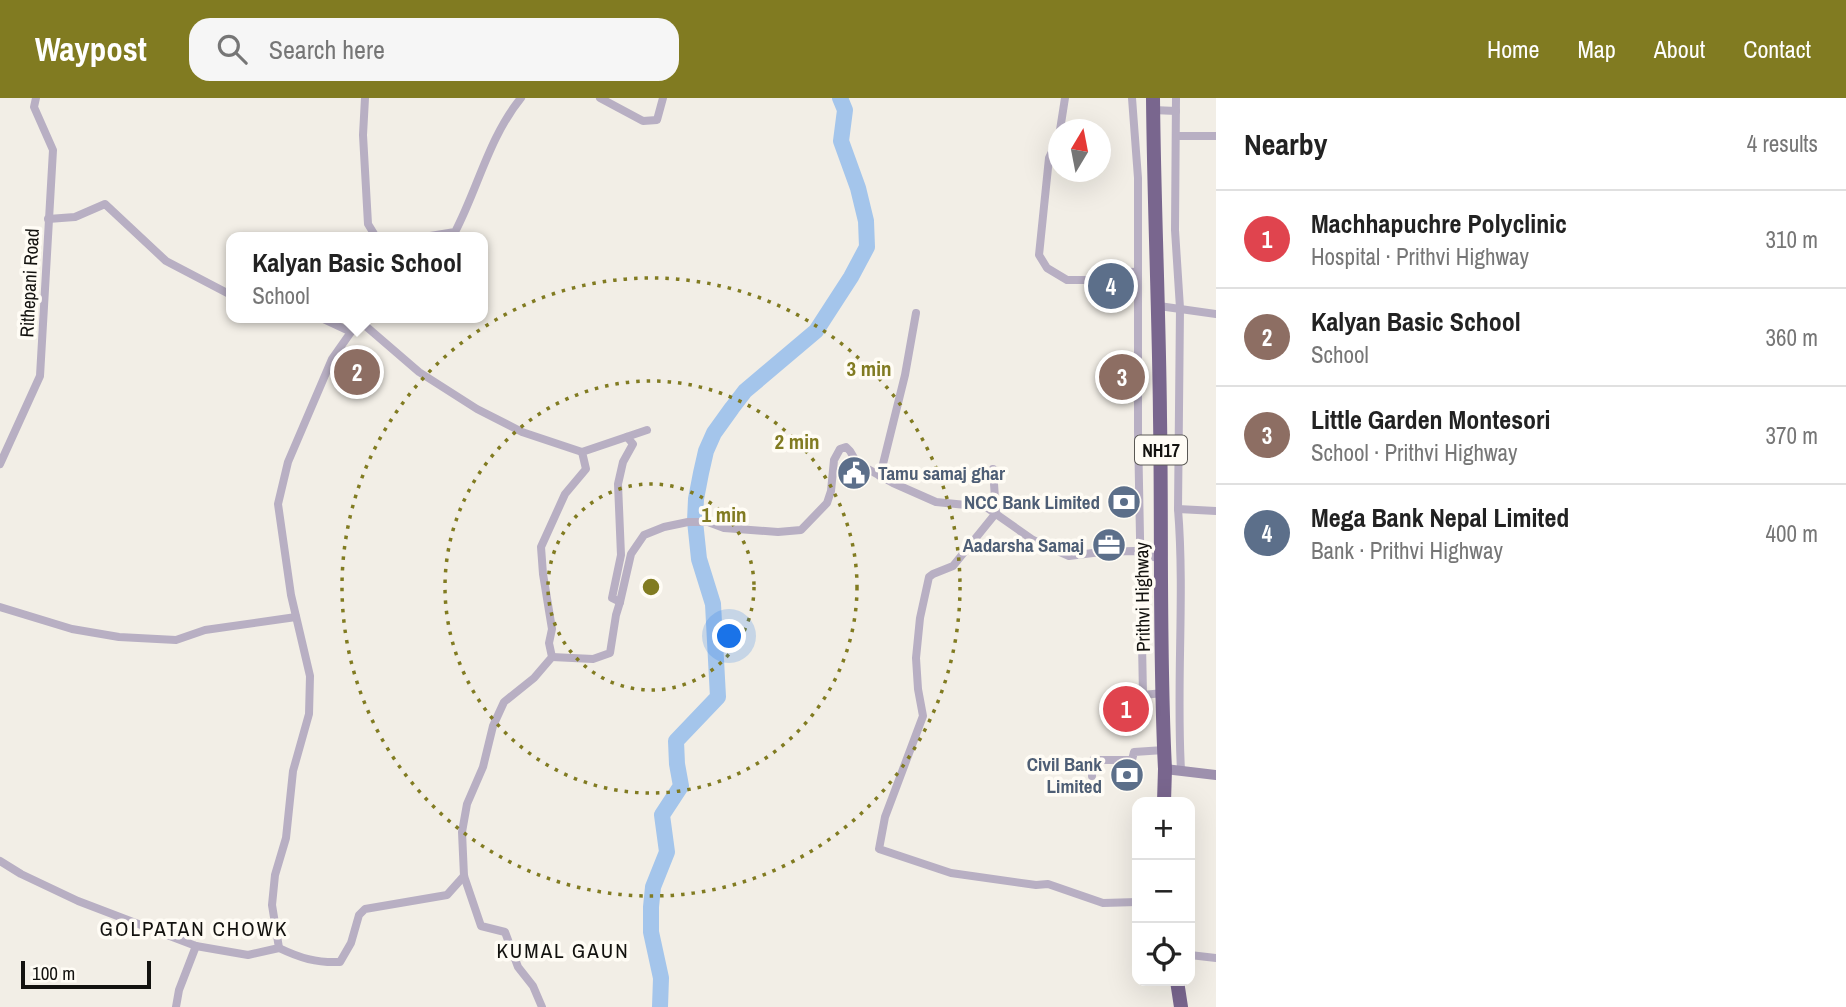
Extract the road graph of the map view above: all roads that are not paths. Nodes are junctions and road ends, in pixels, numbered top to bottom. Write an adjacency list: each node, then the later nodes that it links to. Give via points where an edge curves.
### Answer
1 (36, 98): 15 (street, Rithepani Road, via 34,107 52,150)
2 (365, 98): 16 (street, via 368,224)
3 (521, 98): 17 (street, via 495,138)
4 (600, 98): 5 (street, via 643,121 657,120)
5 (663, 98)
6 (1065, 98): 11 (street)
7 (1132, 98): 18 (street, via 1138,178)
8 (1176, 98): 10 (street)
9 (1153, 104): 10 (street); 20 (highway, Prithvi Highway / NH17)
10 (1176, 111): 12 (street)
11 (1062, 119)
12 (1176, 136): 13 (street); 21 (street)
13 (1216, 136)
14 (1048, 168): 18 (street, via 1039,256 1047,268 1067,280 1089,280 1102,271)
15 (48, 219): 19 (street, via 75,217 104,204 166,261); 31 (street, Rithepani Road, via 40,376)
16 (373, 232)
17 (455, 232)
18 (1137, 272): 37 (street)
19 (226, 292)
20 (1159, 306): 21 (street); 38 (highway, Prithvi Highway / NH17)
21 (1180, 308): 23 (street); 34 (street)
22 (916, 313): 33 (street)
23 (1216, 314)
24 (332, 323): 27 (street)
25 (359, 323): 27 (street)
26 (365, 323): 30 (street, via 419,372 477,409 522,432)
27 (351, 332): 41 (street, via 332,359 288,462 278,504)
28 (647, 430): 29 (street)
29 (626, 437): 30 (street); 39 (street, via 633,444 618,484 621,555 612,598)
30 (582, 452): 42 (street, via 586,469 565,494 541,547)
31 (0, 464)
32 (993, 469): 36 (street)
33 (880, 476): 36 (street, via 936,502 986,506); 39 (street, via 857,463 846,447 834,460 827,503 801,530 778,532 688,522 644,535 631,554)
34 (1178, 509): 35 (street); 46 (street)
35 (1216, 511)
36 (996, 513): 37 (street, via 1033,540 1069,556); 52 (street, via 953,566 929,577 916,658 923,716 879,849 951,873 1048,884 1102,903)
37 (1140, 552): 38 (street); 43 (street, via 1143,695)
38 (1160, 559): 43 (highway, Prithvi Highway / NH17)
39 (620, 602): 42 (street, via 610,653 593,659)
40 (0, 607): 41 (street, via 72,629 176,640 205,630)
41 (296, 617): 54 (street, via 310,676 309,714 293,771 286,838 275,875 272,905)
42 (552, 657): 51 (street, via 504,702 493,726 467,804 462,832)
43 (1163, 693): 44 (highway, Prithvi Highway / NH17)
44 (1164, 750): 45 (highway, Prithvi Highway / NH17); 48 (street, via 1134,752 1132,760 1093,760)
45 (1165, 769): 46 (main road); 49 (highway, Prithvi Highway / NH17)
46 (1181, 771): 47 (main road)
47 (1216, 775)
48 (1092, 776)
49 (1164, 797)
50 (0, 861): 53 (street, via 78,901)
51 (464, 876): 54 (street, via 447,895 365,909 340,962 323,963); 59 (street, via 481,926 505,932 518,967)
52 (1132, 902)
53 (196, 946): 54 (street, via 248,955); 58 (street)
54 (279, 948)
55 (1195, 956): 56 (street)
56 (1216, 958)
57 (1178, 986): 60 (highway)
58 (176, 1007)
59 (542, 1007)
60 (1181, 1007)

